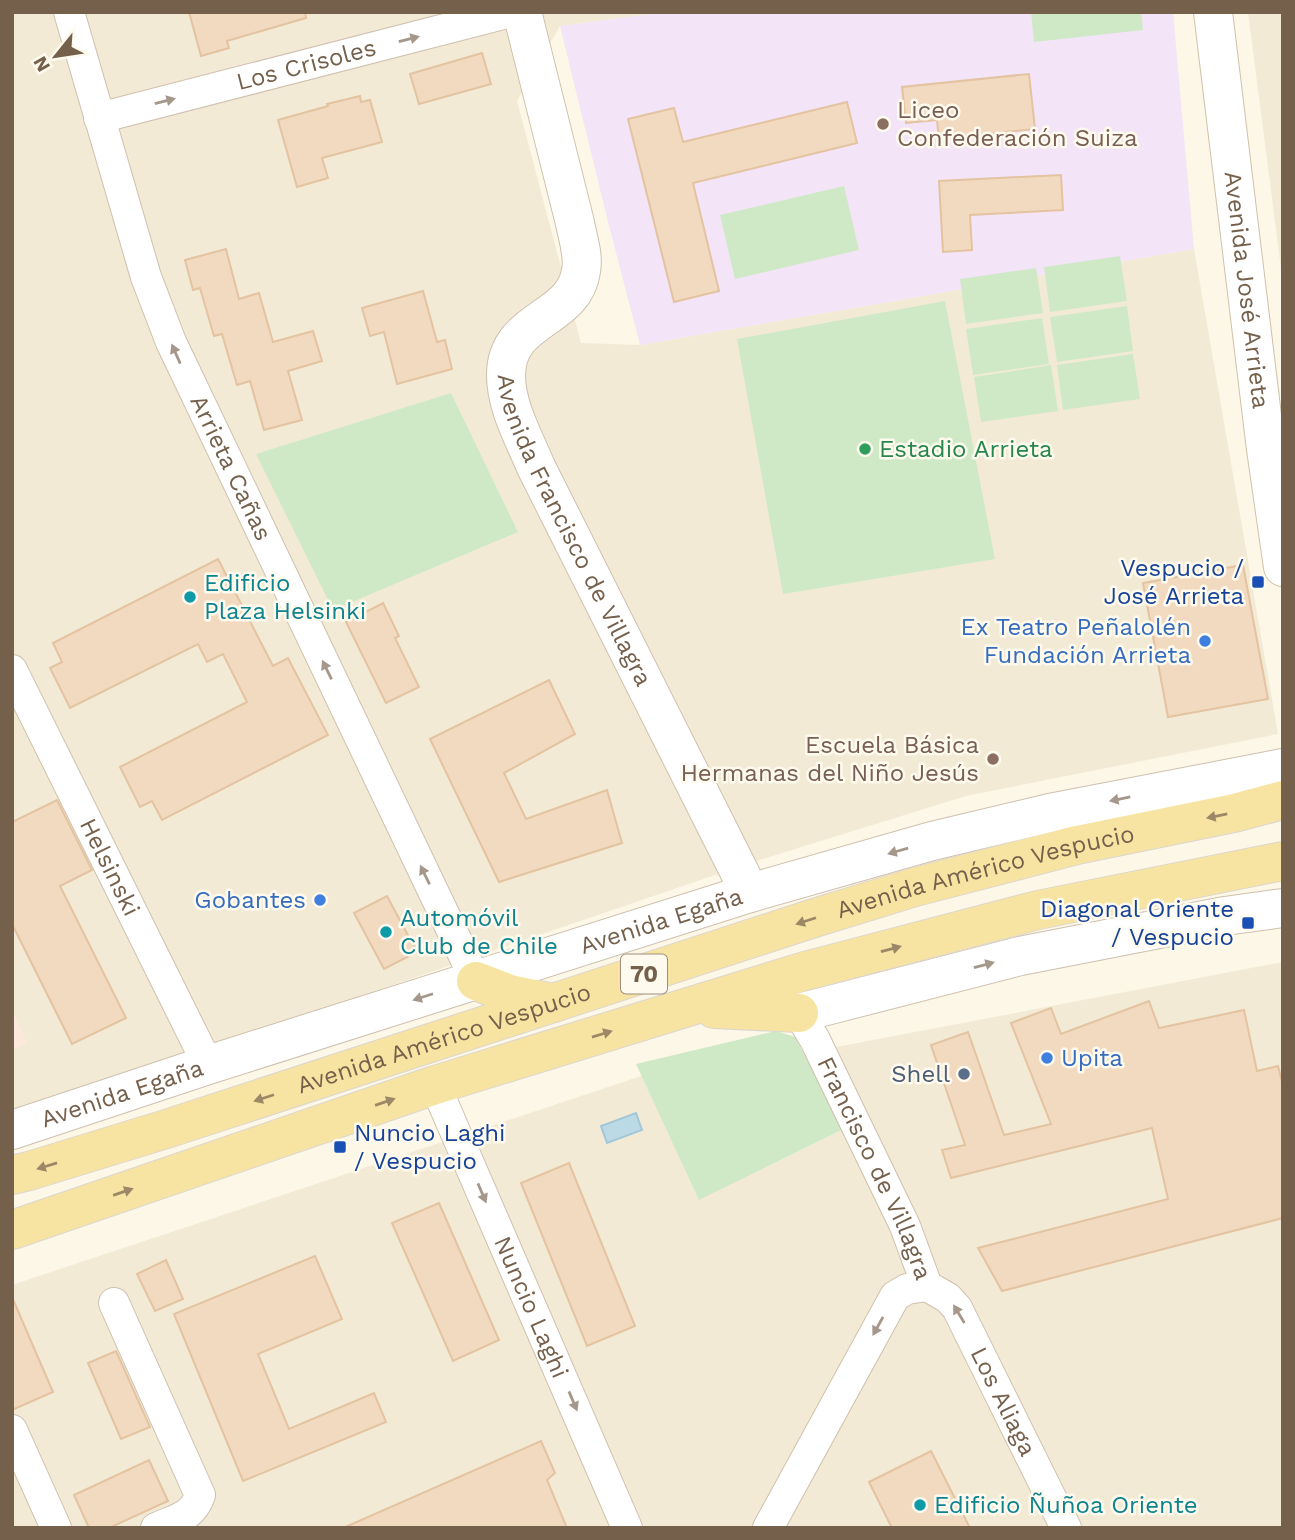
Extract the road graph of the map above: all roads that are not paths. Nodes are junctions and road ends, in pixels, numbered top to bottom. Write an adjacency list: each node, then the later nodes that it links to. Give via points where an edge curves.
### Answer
1 (69, 12): 5 (street, Arrieta Cañas)
2 (511, 12): 5 (street, Los Crisoles, one-way to 2)
3 (522, 12): 11 (street, Avenida Francisco de Villagra, via 582,268 571,296 530,327 511,350 506,377 509,396 536,467)
4 (1213, 12): 6 (street, Avenida José Arrieta)
5 (99, 118): 13 (street, Arrieta Cañas, one-way to 5, via 171,342 146,277)
6 (1283, 567)
7 (12, 670): 17 (street, Helsinski)
8 (1283, 768): 11 (street, Avenida Egaña, one-way to 11, via 994,826)
9 (1283, 800): 14 (main road, Avenida Américo Vespucio / 70, one-way to 14, via 1077,845 915,887)
10 (1283, 861): 15 (main road, Avenida Américo Vespucio / 70, one-way to 10, via 1038,910)
11 (750, 893): 13 (street, Avenida Egaña)
12 (1283, 908): 16 (street, one-way to 12, via 1020,956)
13 (476, 981): 14 (main road, via 510,994); 17 (street, Avenida Egaña, one-way to 17)
14 (556, 1003): 20 (main road, Avenida Américo Vespucio / 70, one-way to 20)
15 (684, 1008): 16 (main road); 18 (main road, Avenida Américo Vespucio / 70, one-way to 15)
16 (799, 1013): 22 (street, Francisco de Villagra, via 905,1226)
17 (208, 1065): 19 (street, Avenida Egaña)
18 (435, 1085): 21 (main road, Avenida Américo Vespucio / 70, one-way to 18); 27 (street, Nuncio Laghi, one-way to 27)
19 (12, 1130)
20 (12, 1175)
21 (12, 1230)
22 (927, 1286): 28 (street, Francisco de Villagra, one-way to 28, via 895,1296); 29 (street, Los Aliaga, one-way to 22, via 957,1308)
23 (114, 1303): 26 (street, via 200,1495 189,1514)
24 (12, 1430): 25 (street)
25 (56, 1528)
26 (156, 1528)
27 (627, 1528)
28 (768, 1528)
29 (1066, 1528)

